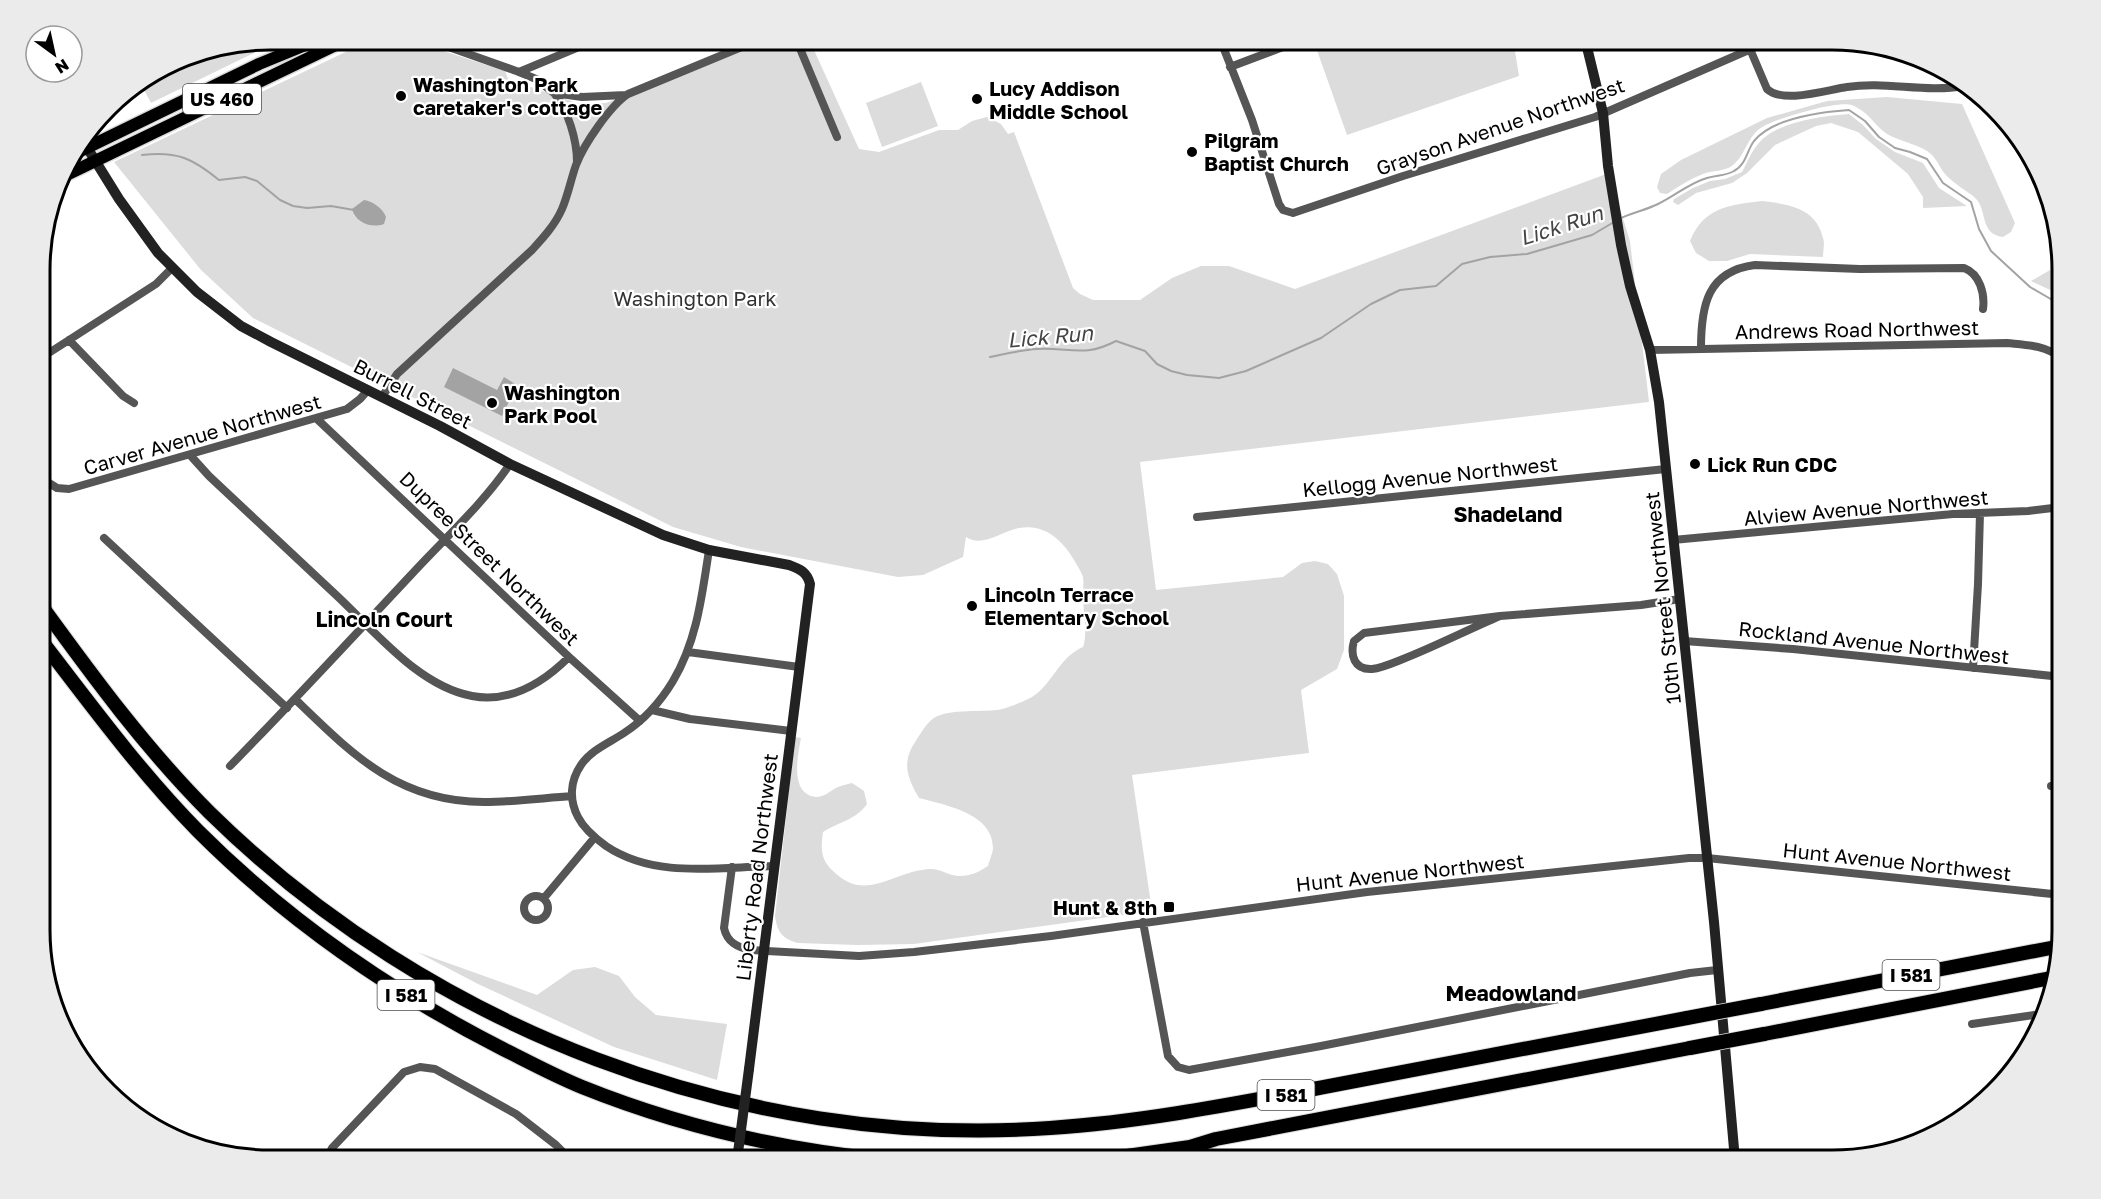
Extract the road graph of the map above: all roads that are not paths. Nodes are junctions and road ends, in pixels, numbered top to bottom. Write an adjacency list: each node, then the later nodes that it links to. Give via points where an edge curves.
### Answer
1 (293, 50): 19 (main road, US 460)
2 (325, 50): 21 (main road, US 460)
3 (457, 50): 13 (street)
4 (572, 50): 13 (street)
5 (734, 50): 16 (street)
6 (801, 50): 18 (street)
7 (1224, 50): 12 (street, Grayson Avenue Northwest)
8 (1275, 50): 12 (street)
9 (1588, 50): 17 (street, 10th Street Northwest)
10 (1748, 50): 17 (street, Grayson Avenue Northwest)
11 (1750, 50): 14 (street, via 1767,89 1781,97 1855,86)
12 (1230, 67): 17 (street, Grayson Avenue Northwest, via 1280,207 1293,213)
13 (519, 72): 15 (street)
14 (1954, 87)
15 (554, 93): 16 (street, via 582,97); 22 (street, via 564,108)
16 (628, 94): 22 (street, via 602,120)
17 (1603, 113): 28 (street, 10th Street Northwest, via 1621,245)
18 (837, 137)
19 (91, 141)
20 (87, 147): 21 (street, Burrell Street)
21 (96, 161): 23 (main road, US 460); 24 (street, Burrell Street, via 124,206)
22 (577, 163): 32 (street, via 562,209 544,237 397,374)
23 (72, 172)
24 (172, 268): 26 (street, via 156,284); 31 (street, Burrell Street, via 242,326)
25 (1983, 309): 27 (street, via 1983,291 1964,268 1742,266 1722,278 1708,296)
26 (69, 340): 30 (street); 33 (street)
27 (1701, 348): 28 (street, Andrews Road Northwest); 29 (street, Andrews Road Northwest, via 2007,343)
28 (1650, 350): 37 (street, 10th Street Northwest)
29 (2052, 351)
30 (50, 352)
31 (368, 390): 32 (street, Burrell Street); 34 (street, Carver Avenue Northwest, via 347,409)
32 (381, 397): 36 (street, Burrell Street)
33 (134, 403)
34 (317, 418): 35 (street, Carver Avenue Northwest); 43 (street, Dupree Street Northwest)
35 (190, 455): 38 (street, Carver Avenue Northwest, via 69,489); 50 (street)
36 (510, 464): 43 (street); 45 (street, Burrell Street, via 663,535)
37 (1666, 469): 41 (street, Kellogg Avenue Northwest); 44 (street, 10th Street Northwest)
38 (50, 484)
39 (2052, 508): 40 (street, Alview Avenue Northwest)
40 (1980, 513): 44 (street, Alview Avenue Northwest); 56 (street)
41 (1197, 517)
42 (104, 538): 59 (street)
43 (445, 539): 50 (street); 54 (street, Dupree Street Northwest)
44 (1673, 540): 47 (street, 10th Street Northwest)
45 (709, 550): 46 (street, Burrell Street, via 789,566); 53 (street)
46 (809, 578): 55 (street, Liberty Road Northwest)
47 (1680, 599): 48 (street); 51 (street, 10th Street Northwest)
48 (1500, 616): 48 (street, via 1364,633 1354,641 1352,655 1363,668 1376,668)
49 (50, 618): 72 (highway, I 581, bridge, via 118,709 192,794 273,870 405,966 542,1039 656,1080 803,1114 881,1125 963,1130 1066,1127 1143,1118 1270,1098)
50 (366, 622): 54 (street, via 415,668 444,687 474,696 518,692 545,679); 58 (street)
51 (1684, 641): 56 (street, Rockland Avenue Northwest); 66 (street, 10th Street Northwest)
52 (50, 651): 81 (highway, I 581, via 139,765 198,830 265,893 405,995 580,1086 686,1122)
53 (688, 652): 55 (street); 60 (street)
54 (569, 657): 61 (street, Dupree Street Northwest)
55 (799, 667): 62 (street, Liberty Road Northwest)
56 (1973, 668): 57 (street, Rockland Avenue Northwest)
57 (2052, 676)
58 (295, 699): 59 (street); 64 (street, via 360,760 423,792 481,802)
59 (287, 708): 63 (street)
60 (652, 710): 61 (street); 62 (street, via 690,719)
61 (640, 721): 64 (street, via 587,757 574,777)
62 (791, 731): 67 (street, Liberty Road Northwest)
63 (230, 766)
64 (572, 796): 65 (street, via 577,815)
65 (595, 837): 68 (street, via 615,852 645,864 671,868); 70 (street)
66 (1707, 858): 69 (street, Hunt Avenue Northwest); 71 (street, Hunt Avenue Northwest, via 1379,891); 74 (street, 10th Street Northwest)
67 (774, 866): 68 (street); 73 (street, Liberty Road Northwest)
68 (732, 867): 73 (street, Hunt Avenue Northwest, via 724,922 726,934 741,948)
69 (2052, 894)
70 (544, 898)
71 (1143, 922): 73 (street, Hunt Avenue Northwest, via 870,955); 74 (street, via 1168,1056 1184,1069)
72 (2051, 948)
73 (763, 949): 80 (street, Liberty Road Northwest, bridge)
74 (1717, 970): 83 (street, 10th Street Northwest)
75 (2045, 979): 82 (highway, I 581, bridge)
76 (2035, 1015): 77 (street)
77 (1972, 1024)
78 (331, 1150): 79 (street, via 404,1072 417,1068 435,1069 497,1102)
79 (560, 1150)
80 (738, 1150)
81 (813, 1150)
82 (1169, 1150)
83 (1734, 1150)

